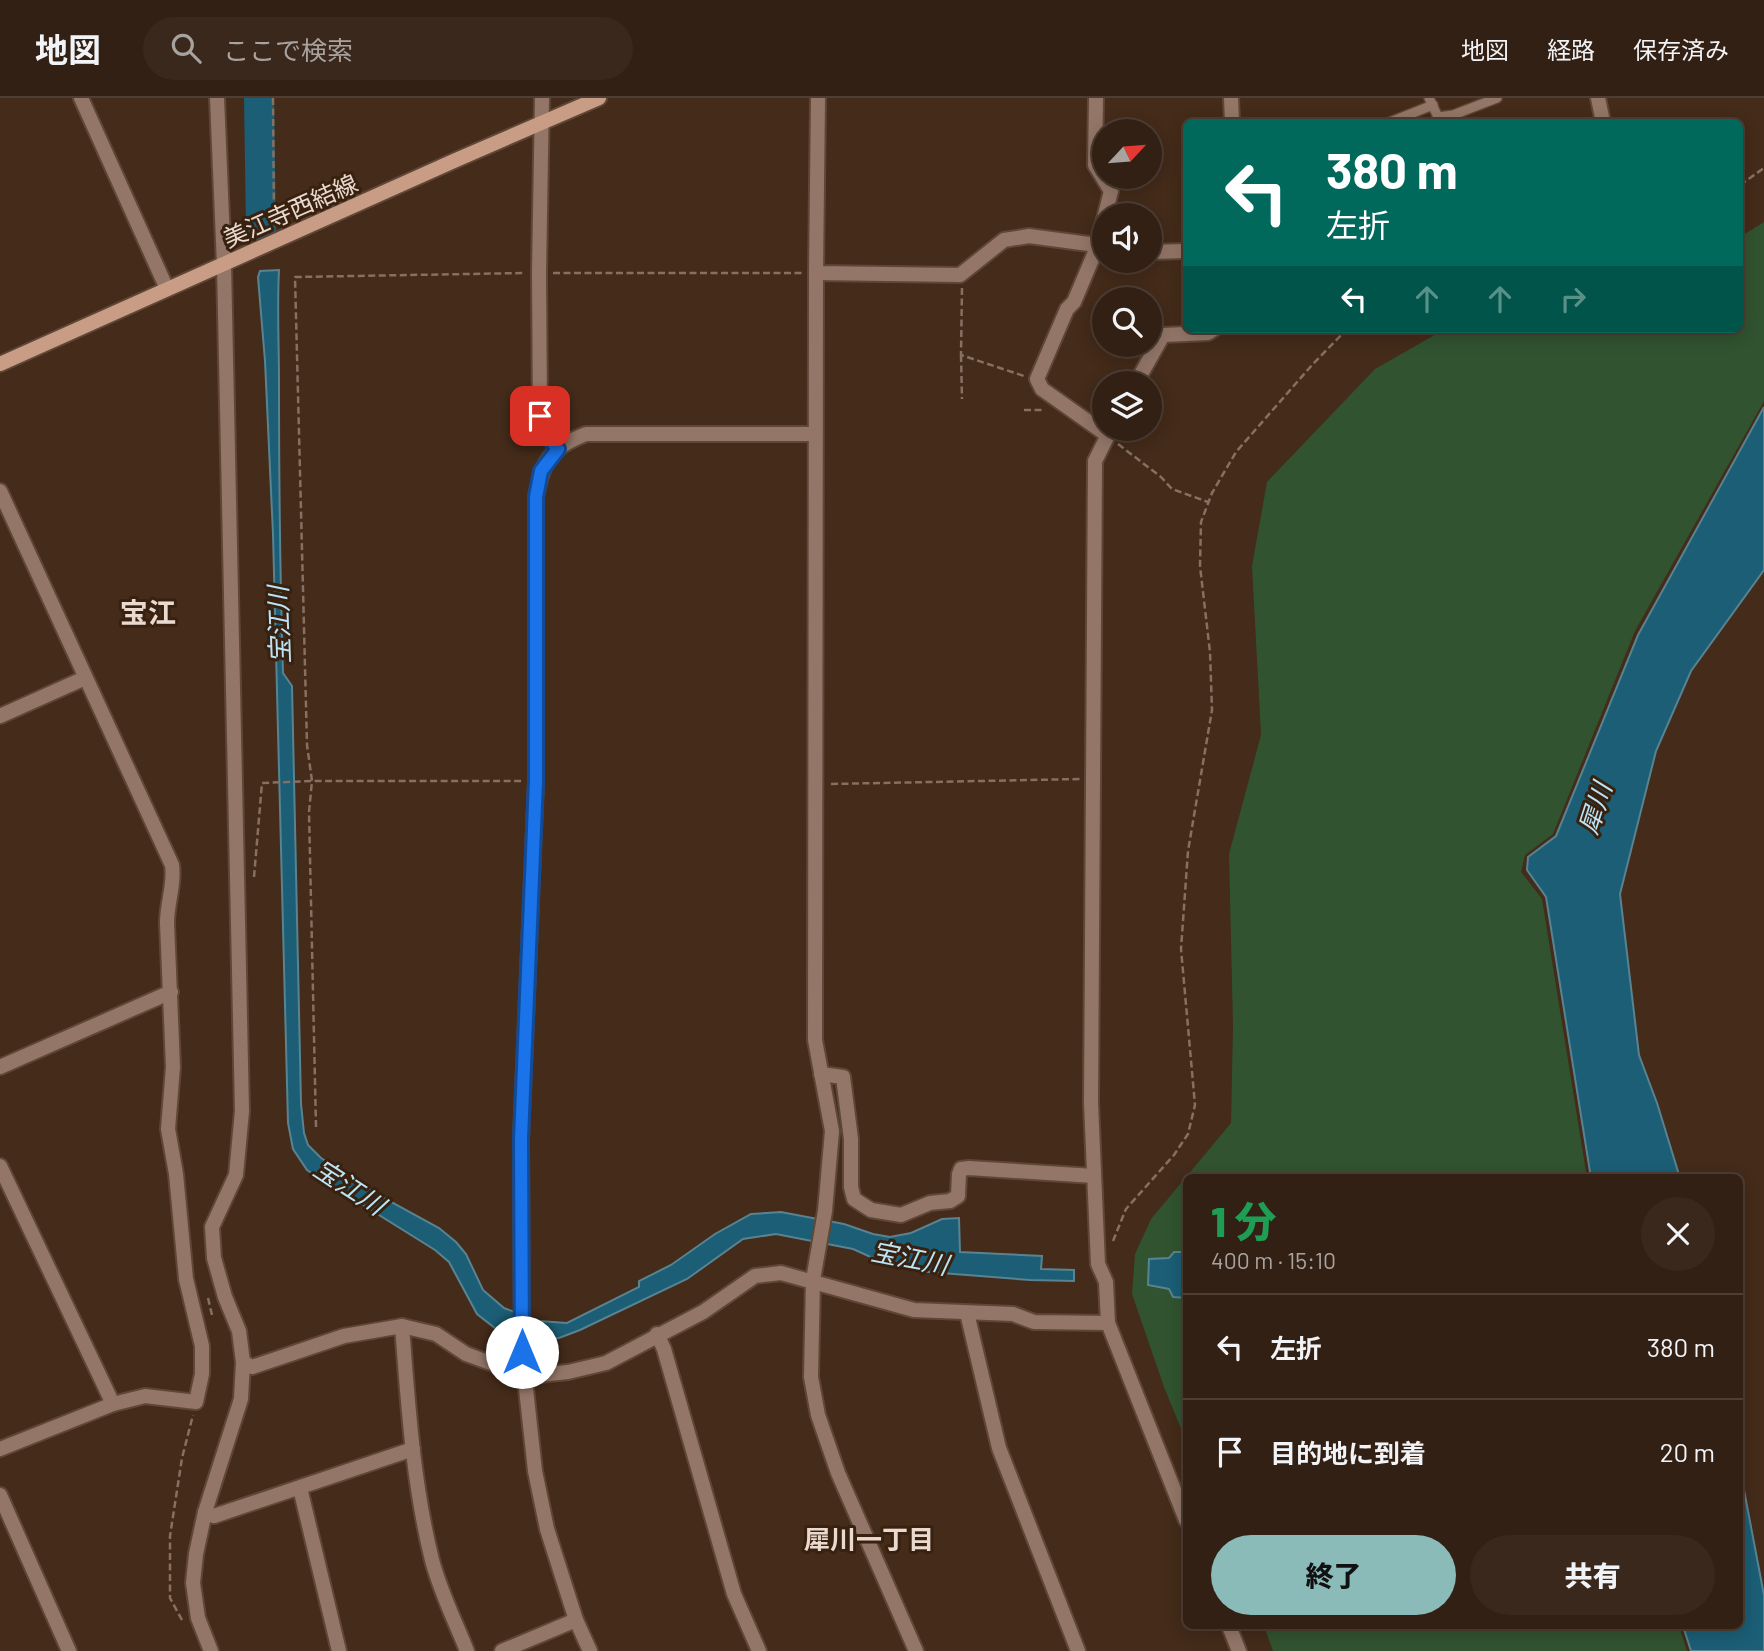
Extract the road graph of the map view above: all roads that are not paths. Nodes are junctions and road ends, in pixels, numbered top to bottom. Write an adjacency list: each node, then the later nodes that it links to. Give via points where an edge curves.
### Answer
1 (81, 98): 24 (street)
2 (217, 98): 21 (street)
3 (542, 98): 16 (street)
4 (599, 98): 16 (main road, 美江寺西結線)
5 (818, 98): 23 (street)
6 (1096, 98): 17 (street, via 1095,165 1111,191)
7 (1231, 98): 11 (street)
8 (1497, 98): 14 (lane)
9 (1598, 98): 15 (street)
10 (1431, 102): 12 (lane); 13 (lane)
11 (1232, 119)
12 (1396, 119)
13 (1442, 119)
14 (1446, 119)
15 (1602, 119)
16 (542, 122): 21 (main road, 美江寺西結線); 31 (street, via 540,416 542,429)
17 (1108, 203)
18 (1092, 245): 23 (street, via 1029,236 1004,240 960,275)
19 (1183, 251): 20 (street)
20 (1162, 252)
21 (224, 265): 24 (main road, 美江寺西結線); 45 (street, via 242,1111 236,1175 212,1227 214,1258 239,1331)
22 (1092, 265): 28 (street, via 1037,379 1042,388)
23 (816, 273): 29 (street)
24 (167, 289): 26 (main road, 美江寺西結線)
25 (1208, 333): 27 (street, via 1163,335)
26 (0, 364)
27 (1143, 371)
28 (1092, 421)
29 (815, 433): 31 (street, via 586,434); 37 (street, via 815,1040)
30 (1105, 441): 39 (street, via 1095,461)
31 (558, 449): 46 (street, via 541,471 536,497 536,781 521,1139)
32 (0, 491): 33 (street)
33 (85, 678): 34 (street); 35 (street, via 172,865 174,881 167,901)
34 (0, 716)
35 (171, 992): 36 (street); 47 (street, via 173,1067 168,1129 187,1279 202,1346 202,1374 196,1402 145,1396)
36 (0, 1067)
37 (821, 1074): 39 (street, via 843,1077 851,1187 854,1199 871,1210 901,1215 930,1203 950,1201 958,1196 961,1169); 40 (street, via 831,1131)
38 (0, 1166): 47 (street)
39 (1094, 1175): 42 (street, via 1098,1264 1105,1282)
40 (814, 1274): 41 (street, via 914,1310); 44 (street, via 755,1276 703,1312); 63 (street, via 811,1377 818,1415 838,1473)
41 (967, 1313): 42 (street, via 1013,1314 1034,1322); 64 (street, via 999,1448)
42 (1108, 1323): 53 (street)
43 (402, 1326): 45 (street, via 344,1336 252,1367); 46 (street, via 436,1335 466,1354); 48 (street)
44 (657, 1334): 46 (street, via 606,1363 568,1372); 62 (street, via 734,1594)
45 (243, 1362): 52 (street, via 241,1399)
46 (524, 1373): 54 (street, via 541,1501)
47 (113, 1404): 49 (street)
48 (413, 1449): 50 (street); 59 (street, via 433,1564)
49 (0, 1450)
50 (300, 1488): 52 (street, via 214,1516); 58 (street)
51 (0, 1495): 56 (street)
52 (205, 1512): 57 (street, via 193,1583 198,1618)
53 (1183, 1512)
54 (576, 1620): 60 (street); 61 (street)
55 (1229, 1629): 65 (street)
56 (69, 1651)
57 (211, 1651)
58 (339, 1651)
59 (467, 1651)
60 (502, 1651)
61 (590, 1651)
62 (759, 1651)
63 (916, 1651)
64 (1077, 1651)
65 (1239, 1651)

